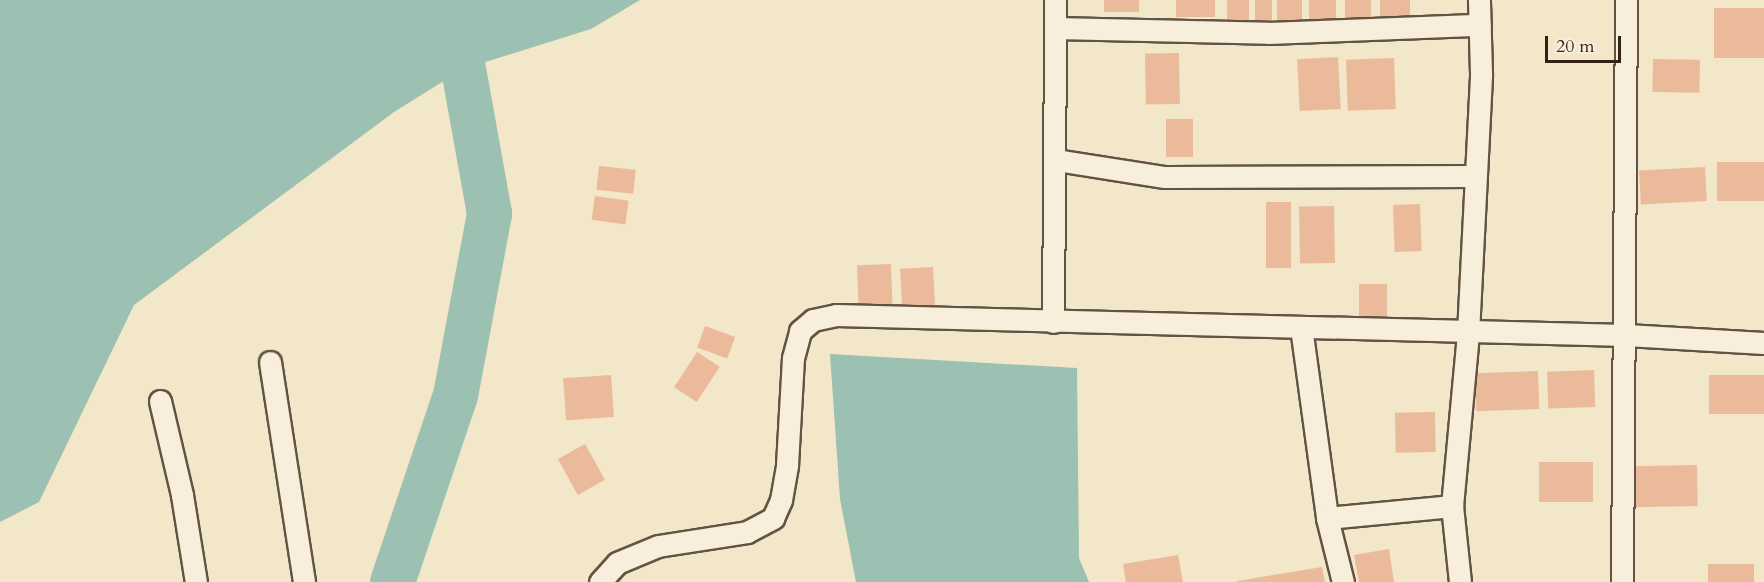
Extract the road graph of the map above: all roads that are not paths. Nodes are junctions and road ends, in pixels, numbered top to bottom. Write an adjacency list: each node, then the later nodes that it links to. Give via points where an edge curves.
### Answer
1 (1054, 0): 5 (street)
2 (1479, 0): 4 (street)
3 (1626, 0): 11 (street)
4 (1480, 25): 5 (street, via 1268,33); 7 (street)
5 (1055, 28): 6 (street)
6 (1056, 160): 7 (street, via 1165,177); 8 (street)
7 (1474, 176): 10 (street)
8 (1053, 322): 9 (street); 19 (street, via 836,315 813,320 800,331 793,358 787,465 781,500 773,518 747,532 658,546 617,563)
9 (1301, 327): 10 (street); 16 (street)
10 (1468, 333): 11 (street); 15 (street)
11 (1626, 335): 12 (street); 22 (street, via 1620,475)
12 (1764, 343)
13 (270, 362): 18 (street)
14 (160, 401): 17 (street, via 182,495)
15 (1452, 506): 16 (street); 21 (street)
16 (1327, 518): 20 (street)
17 (196, 582)
18 (304, 582)
19 (600, 582)
20 (1342, 582)
21 (1460, 582)
22 (1622, 582)

